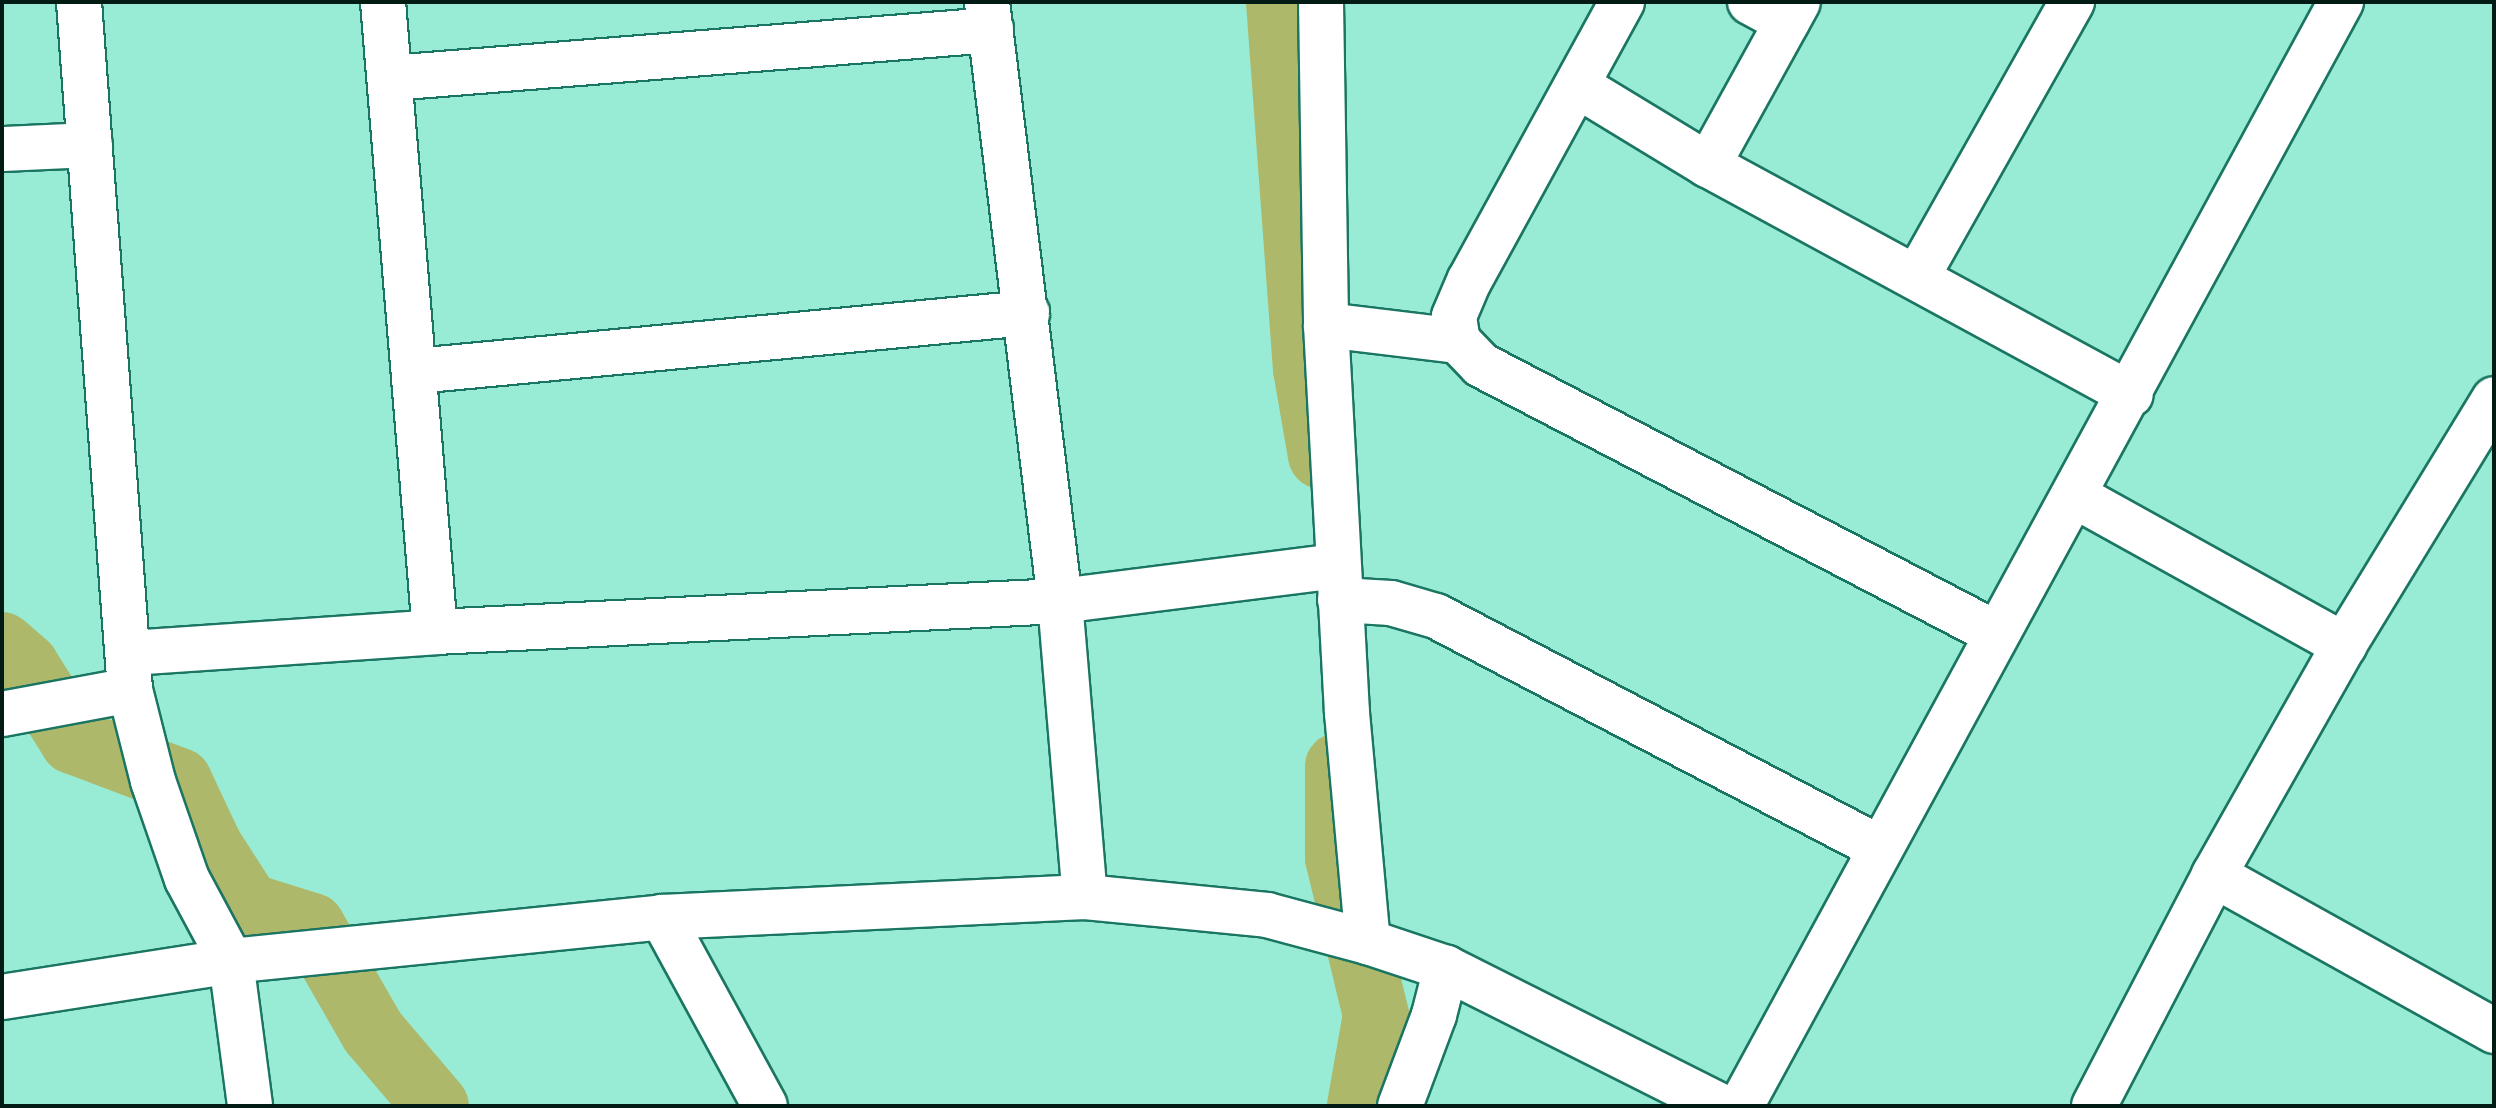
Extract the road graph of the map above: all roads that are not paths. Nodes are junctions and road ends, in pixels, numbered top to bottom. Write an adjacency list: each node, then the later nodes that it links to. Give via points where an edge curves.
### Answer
1 (79, 2): 11 (street)
2 (383, 2): 9 (street)
3 (1321, 2): 16 (street)
4 (1622, 2): 10 (street)
5 (2072, 2): 14 (street)
6 (2341, 2): 19 (street)
7 (1778, 9): 13 (street)
8 (989, 16): 9 (street); 15 (street)
9 (391, 78): 18 (street)
10 (1578, 86): 13 (street); 17 (street, via 1469,281 1454,317)
11 (90, 145): 12 (street); 27 (street)
12 (2, 149)
13 (1708, 165): 14 (street)
14 (1917, 277): 19 (street)
15 (1027, 313): 18 (street); 23 (street)
16 (1326, 325): 17 (street); 22 (street)
17 (1458, 341): 25 (street, via 1481,365)
18 (416, 371): 24 (street)
19 (2131, 395): 21 (street)
20 (2494, 399): 26 (street)
21 (2075, 496): 25 (street); 26 (street)
22 (1339, 583): 23 (street); 29 (street, via 1436,616); 33 (street)
23 (1060, 601): 24 (street); 31 (street)
24 (435, 632): 27 (street)
25 (1997, 634): 29 (street)
26 (2344, 645): 30 (street)
27 (130, 672): 28 (street); 34 (street, via 153,781 187,879)
28 (2, 714)
29 (1878, 847): 42 (street)
30 (2214, 875): 37 (street); 43 (street)
31 (1085, 897): 32 (street); 33 (street, via 1267,915)
32 (662, 917): 34 (street); 39 (street)
33 (1368, 942): 35 (street)
34 (231, 961): 36 (street); 38 (street)
35 (1446, 968): 40 (street); 41 (street)
36 (2, 997)
37 (2494, 1031)
38 (250, 1106)
39 (765, 1106)
40 (1400, 1106)
41 (1720, 1106)
42 (1741, 1106)
43 (2094, 1106)

